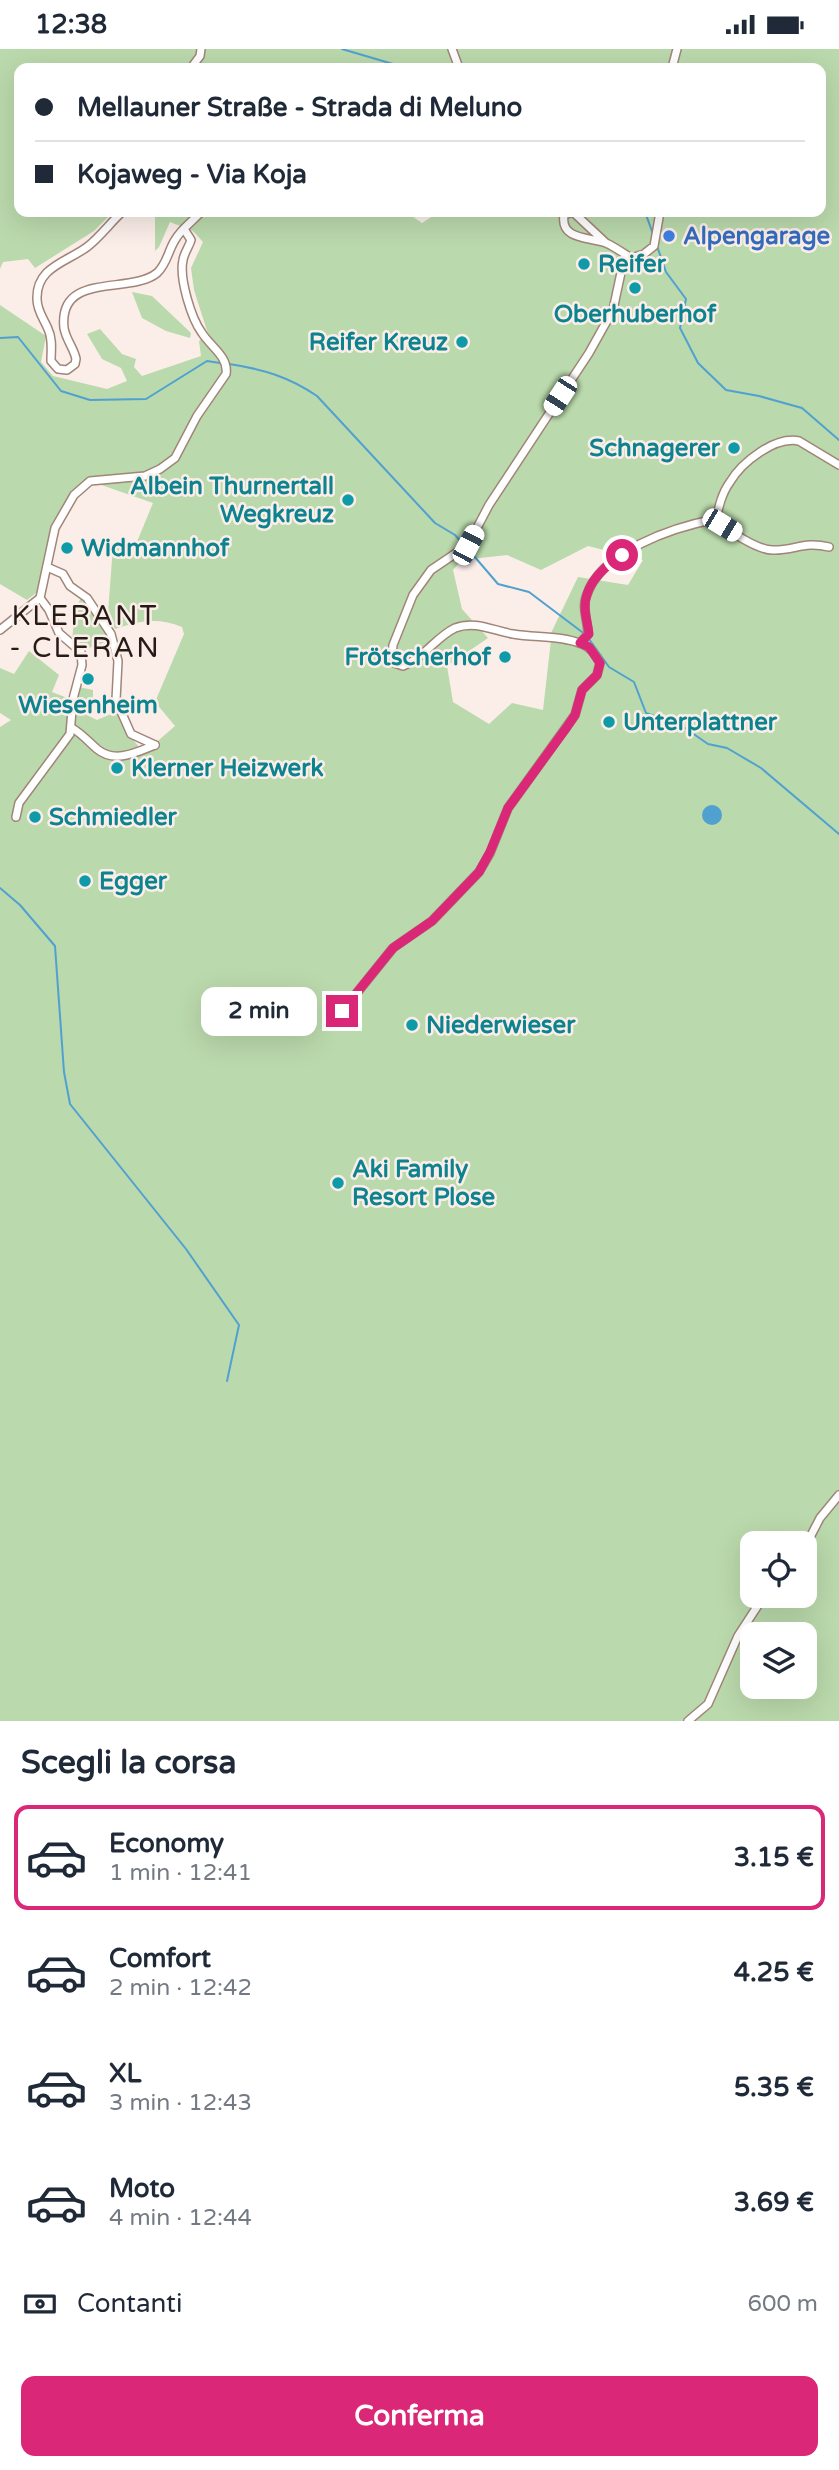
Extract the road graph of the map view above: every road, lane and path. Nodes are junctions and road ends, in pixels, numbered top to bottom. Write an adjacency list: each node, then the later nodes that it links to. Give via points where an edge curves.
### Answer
1 (116, 217): 6 (street, via 88,246 57,263 41,279 38,306 49,329 51,362 58,369 68,370 75,364 64,326 73,300 90,288 136,283 156,274)
2 (196, 217): 6 (street)
3 (564, 217): 7 (street, via 565,230)
4 (578, 217): 7 (street)
5 (659, 217): 8 (street, via 655,242 644,254)
6 (184, 229): 12 (street, via 191,240 182,267 192,313 202,335 225,363 224,378 174,458 160,469 145,476 90,481 74,495 55,528)
7 (606, 243): 8 (street)
8 (631, 258): 15 (street, via 622,268 607,321 465,547 431,570 413,595 392,654 394,663 411,663 452,630 465,626 515,635)
9 (839, 465): 10 (street, via 799,441 785,439 731,479)
10 (716, 519): 11 (street, via 770,551 807,544); 15 (street, via 664,533 606,567 586,597)
11 (829, 547)
12 (47, 567): 13 (street); 16 (street, via 62,574 87,598 111,634 117,656 116,702 131,734 155,745 111,757)
13 (40, 598): 14 (street); 16 (street, via 59,633 82,654)
14 (0, 630)
15 (584, 639): 18 (street, via 600,663 597,675 582,690 575,715 508,808 479,872 432,921 393,948)
16 (72, 728): 17 (street, via 19,803)
17 (16, 817)
18 (331, 1025)
19 (839, 1495): 20 (street)
20 (813, 1531)
21 (756, 1608): 22 (street, via 738,1636 708,1705)
22 (688, 1721)

